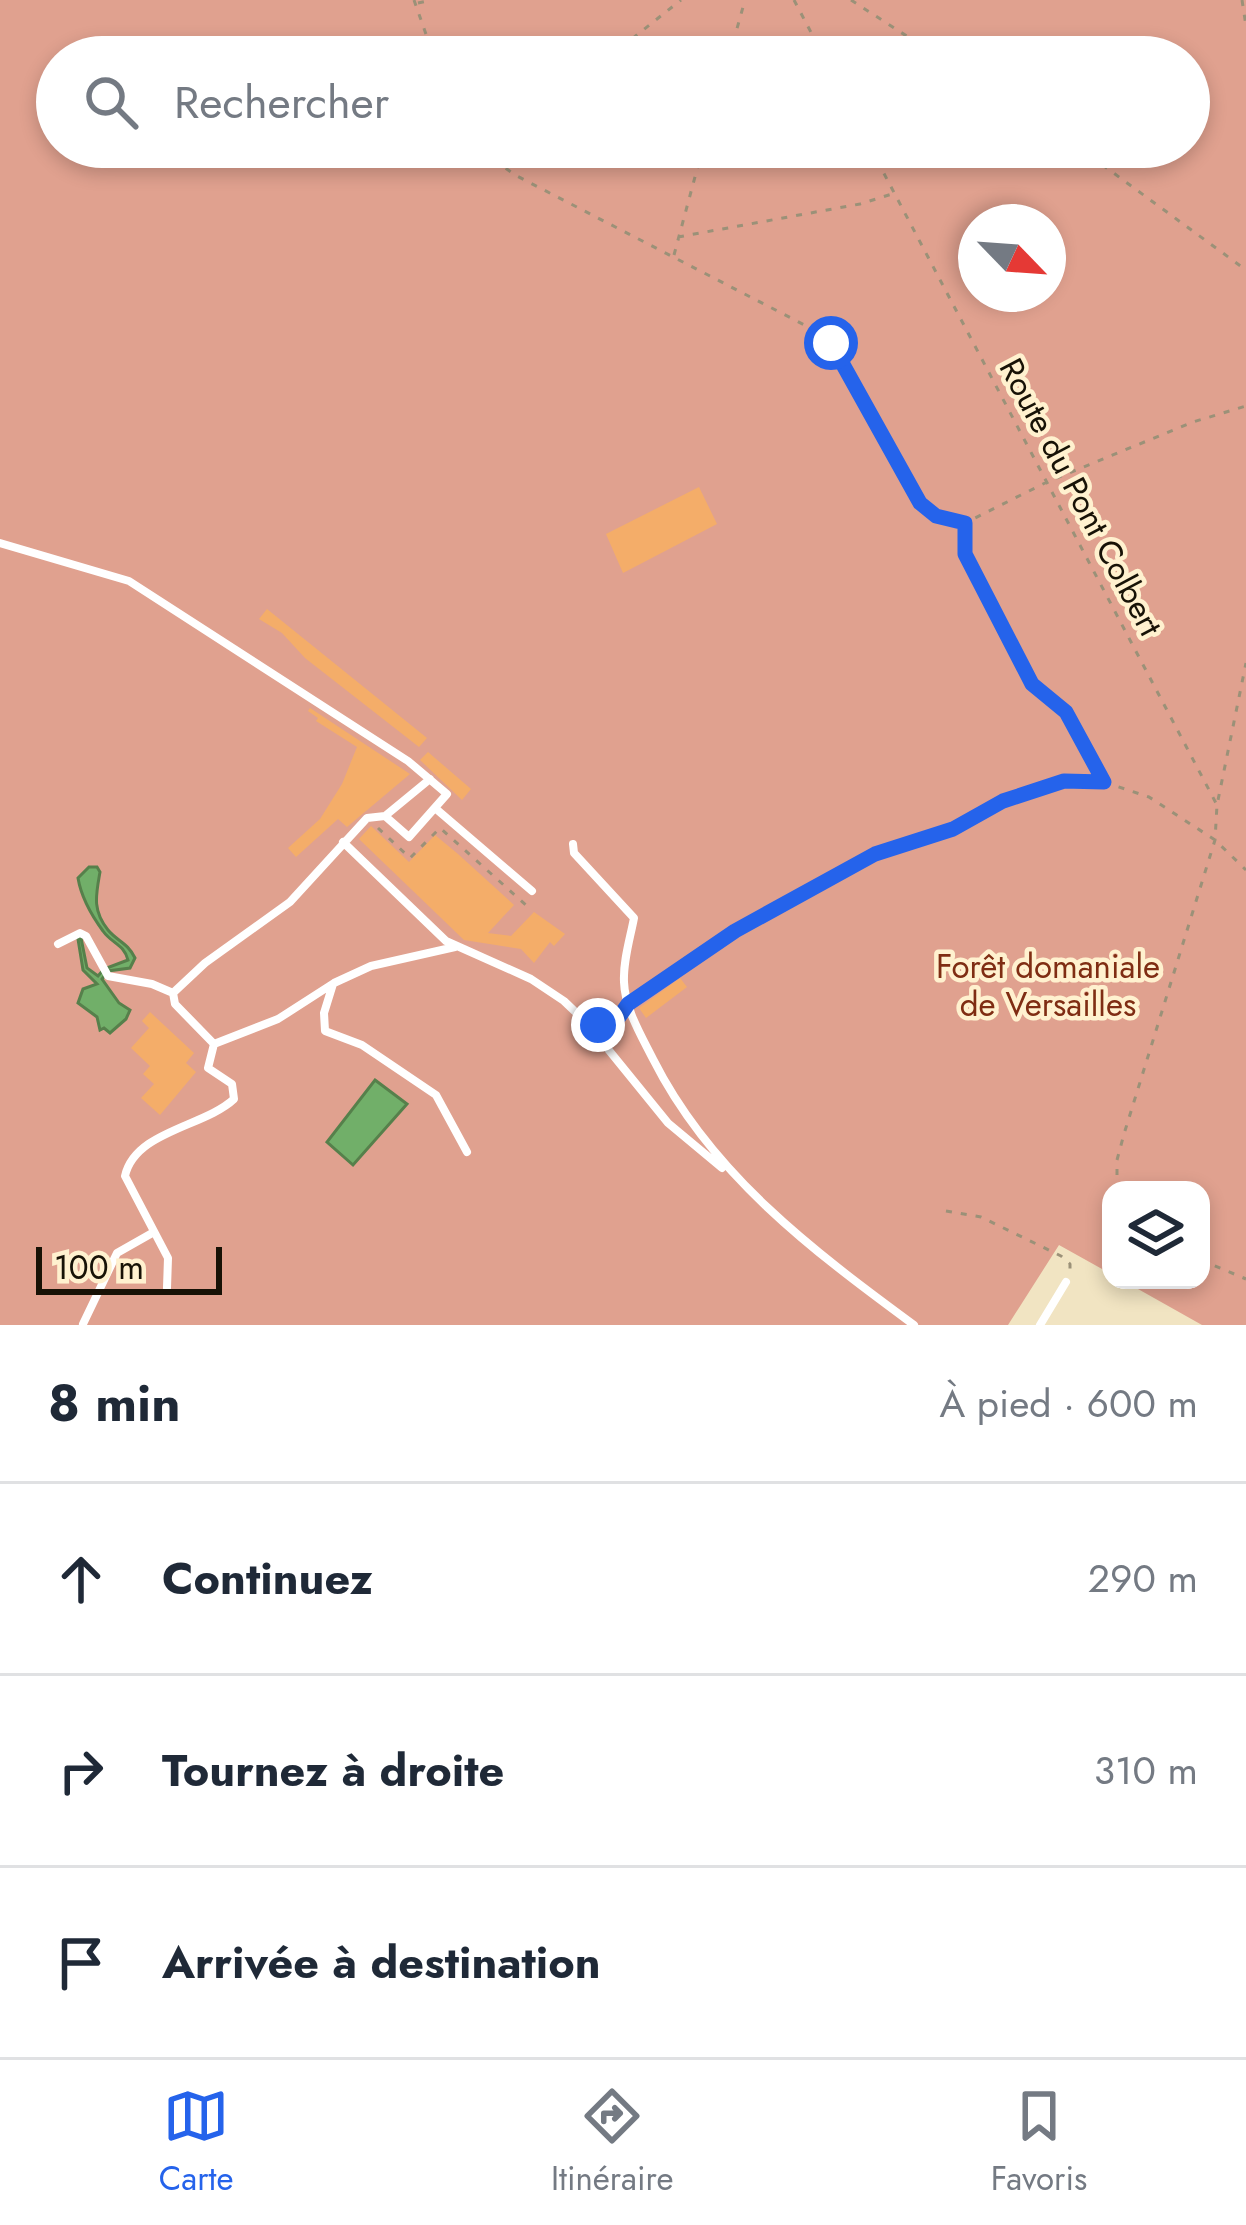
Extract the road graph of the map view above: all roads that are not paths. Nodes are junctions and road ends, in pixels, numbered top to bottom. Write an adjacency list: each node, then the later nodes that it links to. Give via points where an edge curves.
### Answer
1 (0, 543): 2 (lane, via 129,581)
2 (430, 778): 3 (lane, via 447,794); 4 (lane)
3 (435, 808): 5 (lane); 9 (lane)
4 (385, 815): 5 (lane); 6 (lane, via 367,818)
5 (409, 837): 8 (lane)
6 (343, 842): 11 (lane); 13 (lane, via 290,902)
7 (573, 844): 14 (lane, via 634,918 624,967)
8 (420, 848)
9 (532, 891)
10 (58, 944): 13 (lane, via 80,933 108,976)
11 (454, 947): 12 (lane); 15 (lane, via 531,979)
12 (334, 983): 16 (lane, via 278,1019); 17 (lane, via 325,1030 429,1089)
13 (173, 993): 16 (lane)
14 (628, 1004): 15 (lane, via 611,1021); 18 (lane, via 680,1111)
15 (589, 1025): 18 (lane, via 668,1123)
16 (214, 1044): 19 (lane, via 208,1068 232,1084 234,1099 128,1162 125,1176)
17 (467, 1152)
18 (738, 1181): 23 (lane)
19 (154, 1232): 21 (lane, via 168,1258); 22 (lane, via 116,1253)
20 (1066, 1282): 24 (lane)
21 (167, 1288)
22 (83, 1324)
23 (914, 1325)
24 (1040, 1325)

